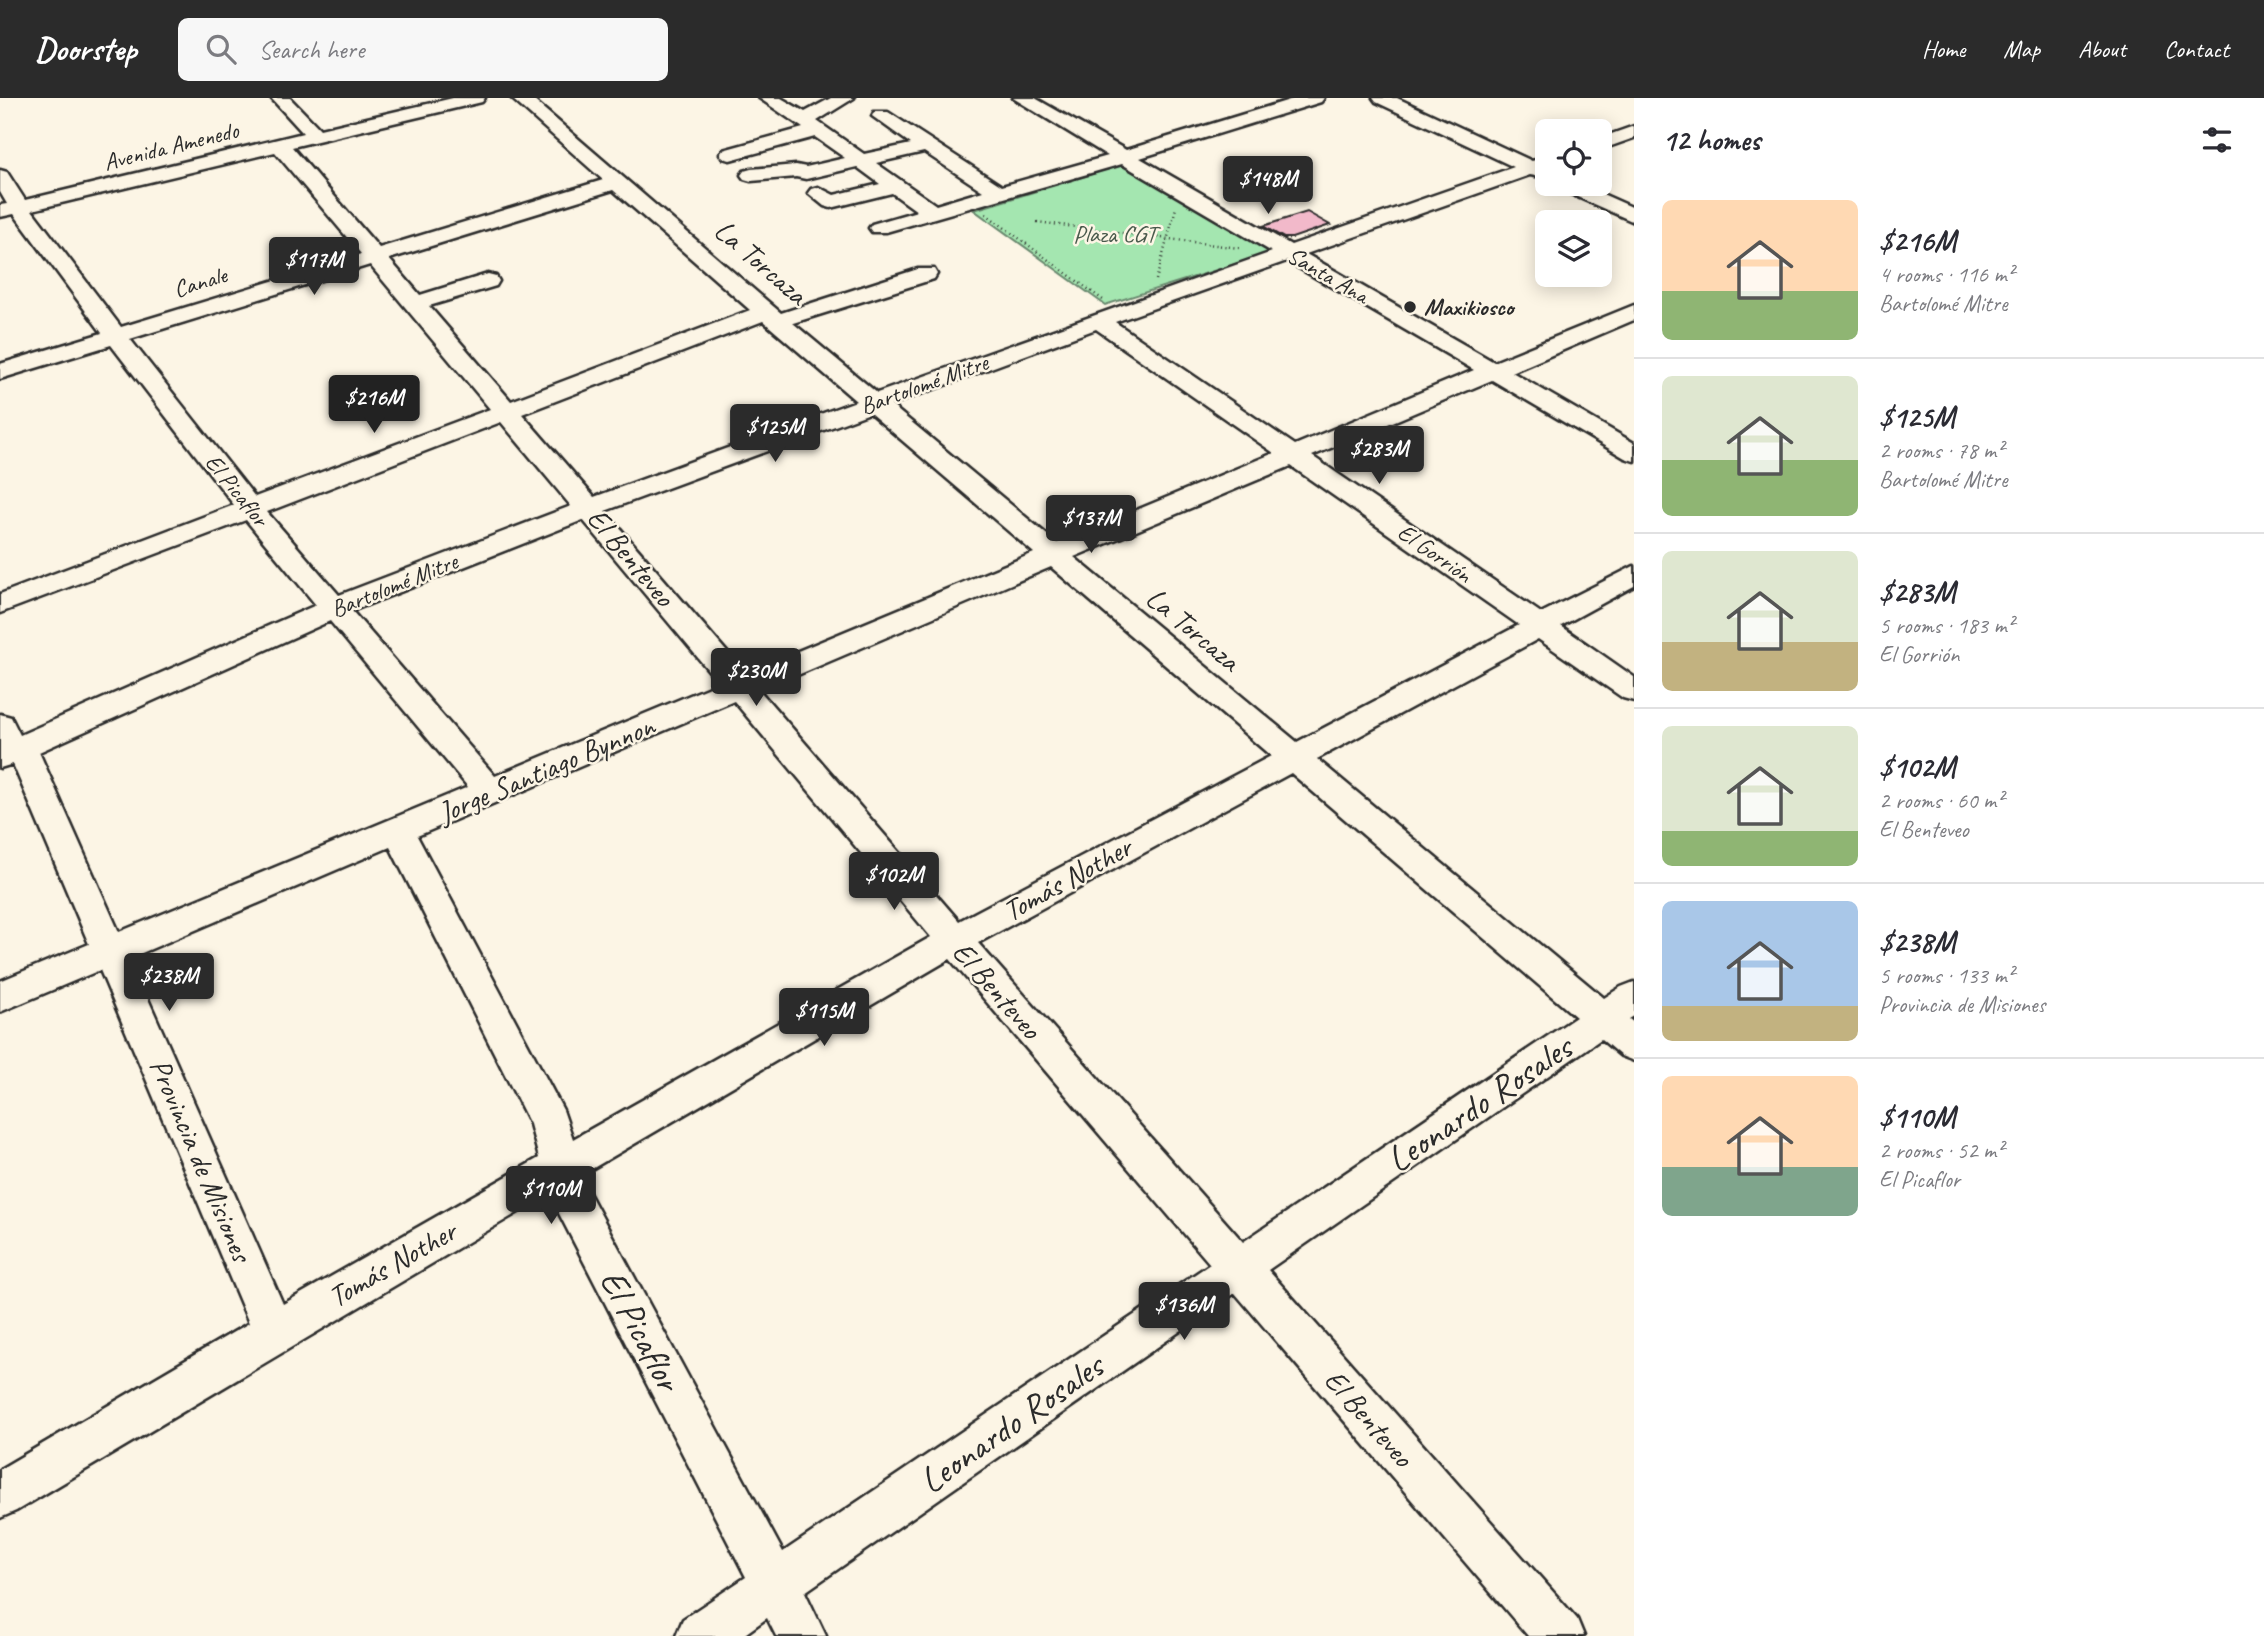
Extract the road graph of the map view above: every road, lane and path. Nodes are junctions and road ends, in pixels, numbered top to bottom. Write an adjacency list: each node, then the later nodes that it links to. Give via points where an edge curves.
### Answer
1 (280, 98): 12 (street)
2 (476, 98): 12 (street, Avenida Amenedo)
3 (520, 98): 23 (street, La Torcaza)
4 (768, 98): 10 (street)
5 (845, 98): 10 (street)
6 (1023, 98): 17 (street, Santa Ana)
7 (1315, 98): 17 (street)
8 (1382, 98): 19 (street)
9 (881, 116): 15 (street)
10 (811, 125): 16 (street); 18 (street)
11 (1634, 132): 13 (street)
12 (316, 136): 14 (street, Avenida Amenedo)
13 (1612, 140)
14 (280, 145): 29 (street, Avenida Amenedo); 37 (street, El Benteveo)
15 (926, 146): 18 (street); 27 (street)
16 (730, 155)
17 (1124, 157): 27 (street); 36 (street, Santa Ana)
18 (862, 162): 21 (street, via 806,173); 24 (street)
19 (1535, 165)
20 (1535, 170): 36 (street, Bartolomé Mitre)
21 (751, 175)
22 (0, 176): 29 (street, El Picaflor)
23 (617, 182): 37 (street, Canale); 43 (street, La Torcaza)
24 (896, 186): 25 (street, via 831,202); 30 (street)
25 (818, 193)
26 (1590, 196): 31 (street)
27 (998, 200): 30 (street); 44 (path, via 983,212)
28 (1177, 207): 34 (path)
29 (10, 209): 45 (street, El Picaflor)
30 (932, 212): 33 (street)
31 (1634, 216)
32 (1037, 222): 34 (path)
33 (879, 228)
34 (1168, 239): 35 (path); 40 (path)
35 (1250, 249)
36 (1290, 253): 44 (street, Bartolomé Mitre); 46 (street, Santa Ana)
37 (372, 256): 41 (street, El Benteveo); 45 (street, Canale)
38 (926, 274): 43 (street)
39 (488, 281): 41 (street)
40 (1154, 288)
41 (414, 304): 49 (street, El Benteveo)
42 (1634, 312): 46 (street, Jorge Santiago Bynnon)
43 (772, 316): 48 (street, La Torcaza); 49 (street)
44 (1109, 316): 48 (street, Bartolomé Mitre); 51 (street, El Gorrión)
45 (116, 336): 47 (street, Canale); 52 (street, El Picaflor)
46 (1493, 370): 50 (street, Santa Ana); 51 (street, Jorge Santiago Bynnon)
47 (0, 372)
48 (877, 402): 53 (street, Bartolomé Mitre); 54 (street, La Torcaza)
49 (506, 410): 52 (street); 53 (street, El Benteveo)
50 (1634, 453)
51 (1293, 455): 54 (street, Jorge Santiago Bynnon); 58 (street, El Gorrión)
52 (249, 507): 56 (street); 57 (street, El Picaflor)
53 (589, 508): 57 (street, Bartolomé Mitre); 59 (street, El Benteveo)
54 (1054, 555): 59 (street, Jorge Santiago Bynnon); 62 (street, La Torcaza)
55 (1634, 575): 58 (street, Tomás Nother)
56 (0, 604)
57 (336, 607): 61 (street, Bartolomé Mitre); 63 (street, El Picaflor)
58 (1538, 625): 60 (street, El Gorrión); 62 (street, Tomás Nother)
59 (741, 687): 63 (street, Jorge Santiago Bynnon); 65 (street, El Benteveo)
60 (1634, 691)
61 (6, 744): 66 (street, Provincia de Misiones, via 26,757)
62 (1293, 756): 65 (street, Tomás Nother); 68 (street, La Torcaza)
63 (489, 791): 64 (street, Jorge Santiago Bynnon)
64 (398, 831): 66 (street, Jorge Santiago Bynnon); 70 (street, El Picaflor, via 549,1122)
65 (954, 940): 70 (street, Tomás Nother); 71 (street, El Benteveo)
66 (111, 951): 67 (street, Jorge Santiago Bynnon); 72 (street, Provincia de Misiones)
67 (0, 998)
68 (1618, 1008): 69 (street, La Torcaza); 71 (street, Leonardo Rosales)
69 (1634, 1045)
70 (561, 1167): 72 (street, Tomás Nother); 74 (street, El Picaflor, via 569,1195)
71 (1238, 1266): 74 (street, Leonardo Rosales); 77 (street, El Benteveo)
72 (274, 1332): 73 (street, Tomás Nother)
73 (0, 1495)
74 (776, 1584): 75 (street, Leonardo Rosales); 76 (street, El Picaflor)
75 (700, 1636)
76 (802, 1636)
77 (1560, 1636)

